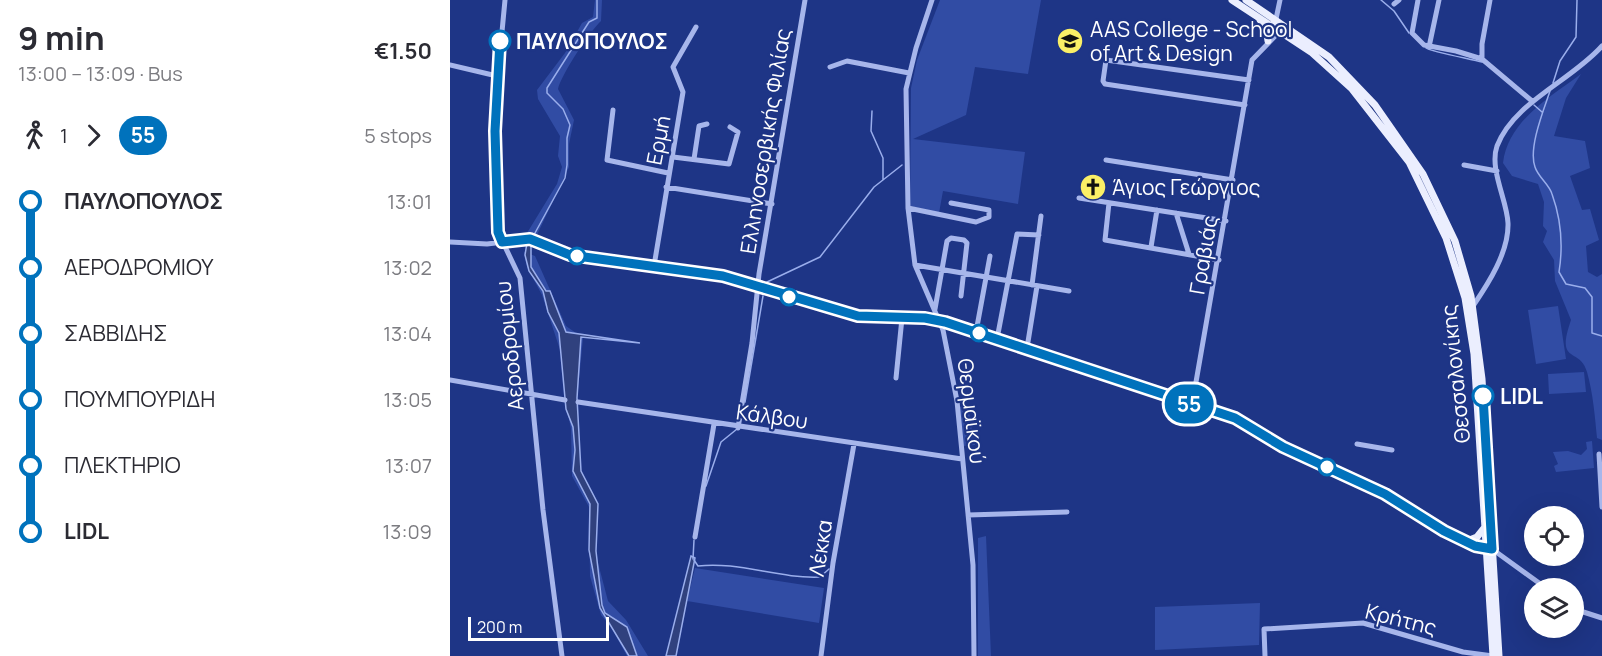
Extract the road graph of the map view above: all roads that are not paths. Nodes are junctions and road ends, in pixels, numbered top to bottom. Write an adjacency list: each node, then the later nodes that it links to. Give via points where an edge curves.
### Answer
1 (505, 0): 21 (street, Αεροδρομίου)
2 (805, 0): 38 (street, Ελληνοσερβικής Φιλίας)
3 (932, 0): 20 (street, Θερμαϊκού)
4 (1232, 0): 11 (main road, Θεσσαλονίκης)
5 (1246, 0): 10 (main road, Θεσσαλονίκης)
6 (1280, 0): 12 (street, Γραβιάς)
7 (1418, 0): 16 (street, via 1412,33)
8 (1439, 0): 16 (street)
9 (1490, 0): 17 (street)
10 (1256, 3): 12 (main road, Θεσσαλονίκης)
11 (1257, 16): 12 (main road, Θεσσαλονίκης); 14 (main road, via 1266,28)
12 (1280, 25): 14 (street, Γραβιάς); 62 (main road, Θεσσαλονίκης, via 1342,69 1403,142 1445,217); 85 (main road, Θεσσαλονίκης, via 1333,69 1377,118 1413,169 1439,220 1456,265 1471,328)
13 (696, 27): 28 (street, Ερμή, via 673,67 683,87)
14 (1267, 43): 22 (street, Γραβιάς, via 1252,60)
15 (1602, 46): 23 (street, via 1579,70)
16 (1429, 47): 17 (street)
17 (1482, 59): 23 (street)
18 (450, 65): 21 (street)
19 (830, 67): 20 (street, via 847,60)
20 (909, 73): 40 (street, Θερμαϊκού, via 905,123)
21 (497, 76): 47 (street, Αεροδρομίου, via 498,232)
22 (1249, 80): 24 (street, Γραβιάς); 24 (street, via 1107,59 1104,83)
23 (1532, 100): 32 (street, via 1498,144)
24 (1245, 105): 34 (street, Γραβιάς)
25 (614, 110): 33 (street, via 607,160)
26 (707, 124): 29 (street, via 699,126)
27 (730, 127): 29 (street, via 738,132 729,164)
28 (674, 157): 29 (street); 33 (street, Ερμή)
29 (694, 159)
30 (1106, 160): 34 (street)
31 (1464, 165): 32 (street)
32 (1497, 171): 62 (street, via 1508,232 1487,285)
33 (669, 173): 35 (street, Ερμή)
34 (1233, 180): 44 (street, Γραβιάς)
35 (666, 187): 38 (street); 52 (street, Ερμή)
36 (1079, 198): 37 (street)
37 (1109, 202): 41 (street); 48 (street, via 1104,238)
38 (772, 204): 59 (street, Ελληνοσερβικής Φιλίας)
39 (951, 204): 40 (street, via 989,210 988,217 976,222)
40 (908, 208): 53 (street, Θερμαϊκού)
41 (1157, 210): 42 (street); 48 (street)
42 (1176, 213): 44 (street); 49 (street)
43 (1041, 216): 45 (street)
44 (1226, 221): 51 (street, Γραβιάς)
45 (1040, 235): 57 (street, via 1018,232); 58 (street)
46 (450, 242): 47 (street)
47 (502, 242): 52 (street, via 530,239 570,255); 71 (street, Αεροδρομίου, via 520,278)
48 (1151, 247): 49 (street)
49 (1189, 254): 51 (street)
50 (990, 256): 56 (street)
51 (1219, 260): 74 (street, Γραβιάς)
52 (654, 266): 59 (street, via 714,275)
53 (915, 266): 54 (street); 63 (street, Θερμαϊκού)
54 (941, 270): 55 (street); 55 (street, via 947,241 953,237 967,243); 63 (street)
55 (964, 274): 56 (street); 61 (street)
56 (986, 277): 57 (street); 66 (street)
57 (1009, 281): 58 (street); 67 (street)
58 (1035, 285): 60 (street); 68 (street)
59 (759, 288): 64 (street, via 858,316); 76 (street, Ελληνοσερβικής Φιλίας)
60 (1069, 291)
61 (961, 296)
62 (1473, 306): 88 (main road, Θεσσαλονίκης, via 1482,379)
63 (934, 310): 65 (street, Θερμαϊκού)
64 (902, 318): 65 (street); 69 (street)
65 (939, 321): 66 (street); 81 (street, Θερμαϊκού, via 957,400)
66 (976, 332): 67 (street)
67 (998, 339): 68 (street)
68 (1027, 348): 74 (street)
69 (896, 378)
70 (450, 380): 71 (street)
71 (531, 394): 72 (street); 92 (street, Αεροδρομίου)
72 (565, 400)
73 (578, 402): 75 (street, Κάλβου)
74 (1192, 405): 87 (street, via 1235,418 1283,447 1385,494 1444,531)
75 (714, 424): 76 (street, Κάλβου); 86 (street)
76 (738, 428): 77 (street, Κάλβου)
77 (854, 444): 81 (street, Κάλβου); 93 (street, Λέκκα)
78 (1357, 444): 79 (street)
79 (1392, 450)
80 (1599, 454): 82 (street)
81 (962, 459): 84 (street, Θερμαϊκού)
82 (1602, 507)
83 (1067, 512): 84 (street)
84 (968, 515): 94 (street, Θερμαϊκού)
85 (1485, 526): 87 (main road, via 1477,537); 88 (main road, Θεσσαλονίκης)
86 (695, 537)
87 (1466, 540): 88 (street)
88 (1489, 546): 89 (street); 96 (main road); 97 (main road)
89 (1532, 578)
90 (1584, 612): 91 (street)
91 (1602, 618)
92 (562, 656)
93 (821, 656)
94 (974, 656)
95 (1265, 656): 96 (street, Κρήτης, via 1264,629 1363,623 1463,652)
96 (1493, 656)
97 (1499, 656)

